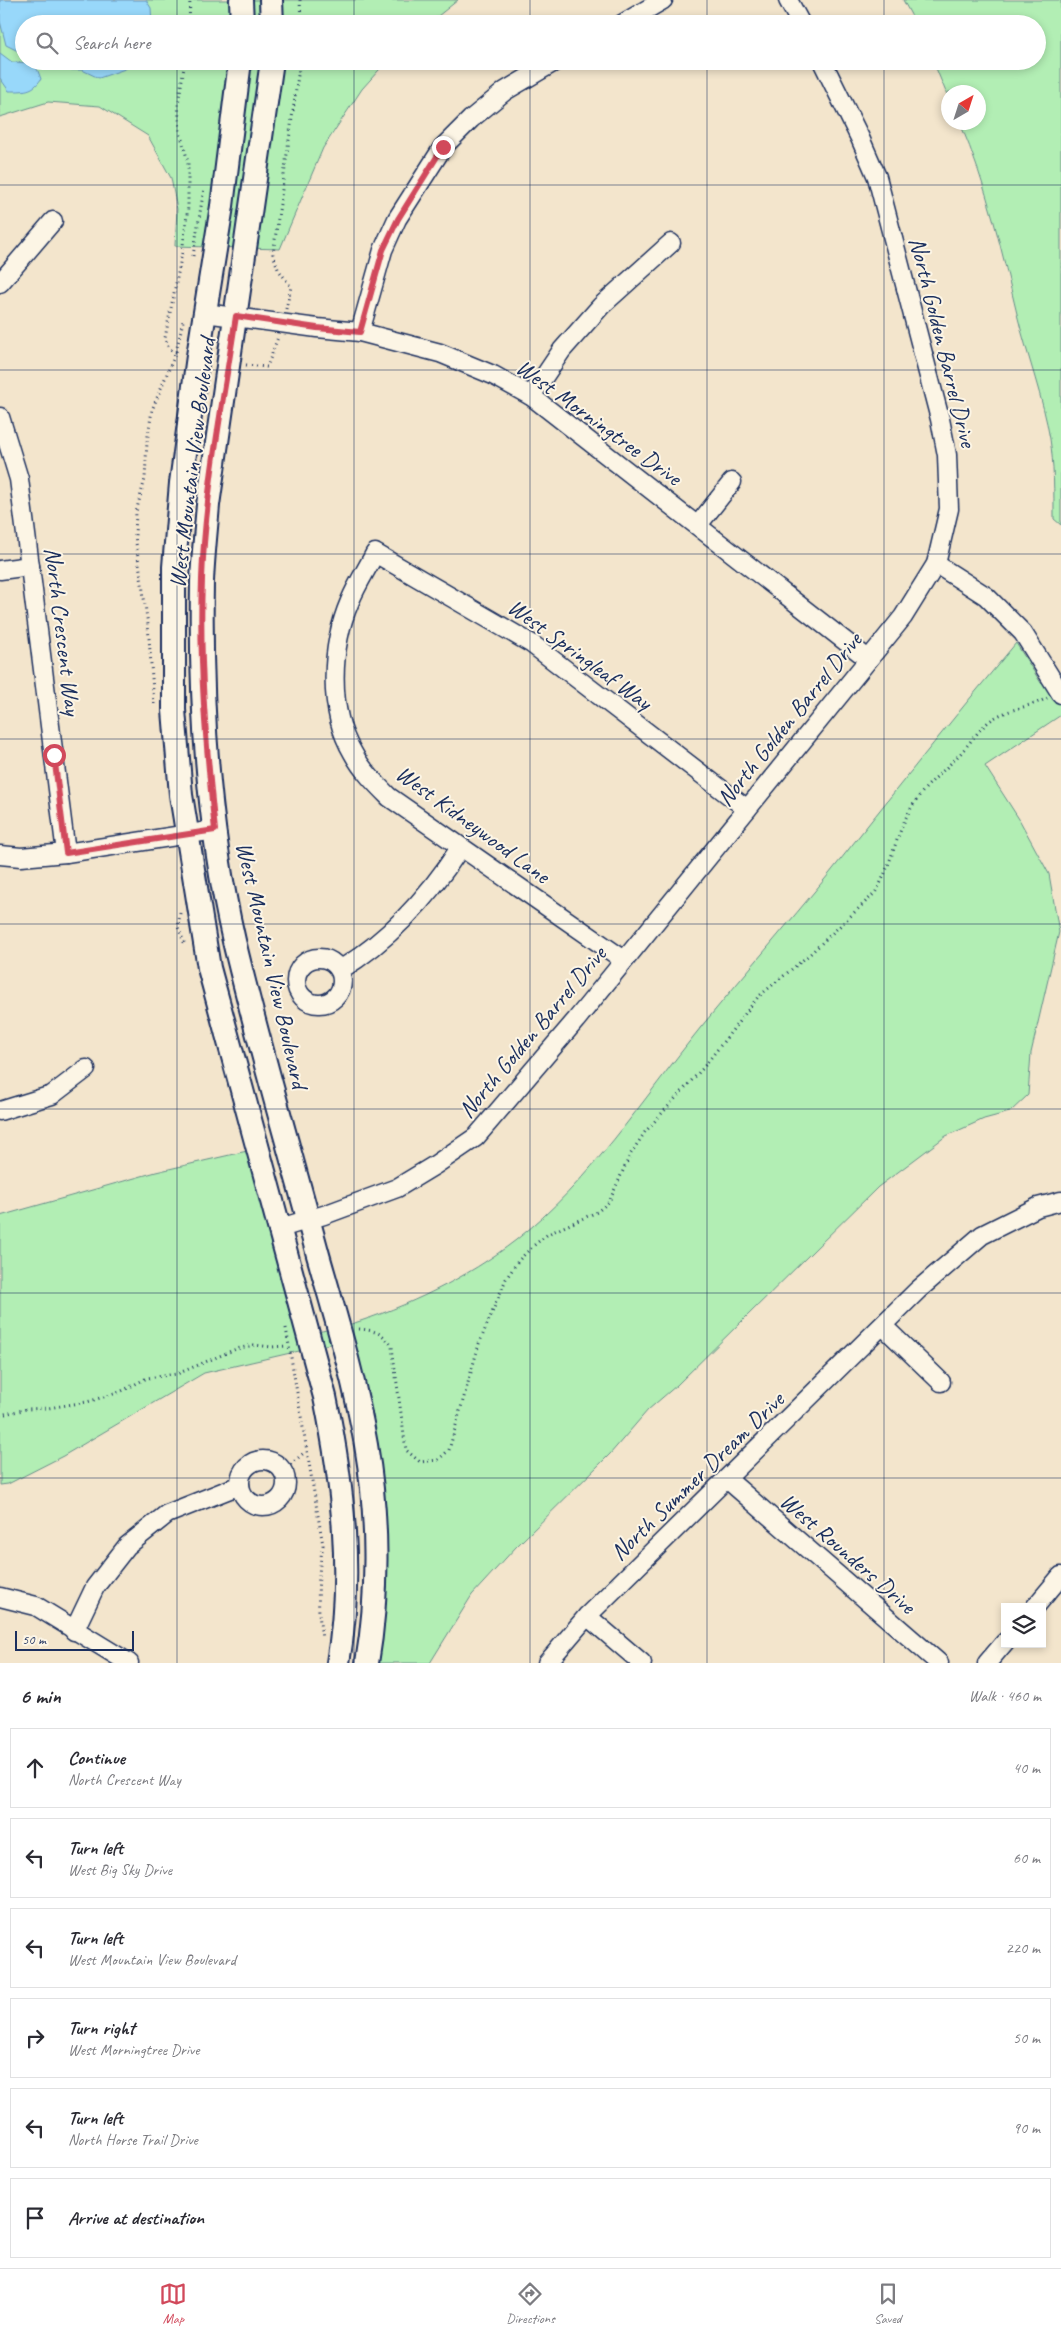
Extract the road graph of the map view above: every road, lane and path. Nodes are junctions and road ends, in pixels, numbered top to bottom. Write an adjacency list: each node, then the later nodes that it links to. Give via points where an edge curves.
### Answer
1 (190, 0): 7 (path)
2 (240, 0): 8 (street)
3 (271, 0): 9 (street)
4 (300, 0): 10 (path)
5 (663, 0): 11 (street)
6 (788, 0): 12 (street)
7 (189, 15)
8 (241, 15)
9 (272, 15)
10 (301, 15)
11 (637, 15)
12 (796, 15)
13 (239, 70): 20 (street, West Mountain View Boulevard)
14 (271, 70): 21 (street, West Mountain View Boulevard)
15 (541, 70): 22 (street, via 505,91 443,147 398,219 383,250)
16 (826, 70): 28 (street, North Golden Barrel Drive, via 877,177 940,419 947,454 949,509)
17 (53, 221): 19 (street)
18 (670, 244): 23 (street, via 601,306 562,350)
19 (0, 282)
20 (205, 313): 21 (street, West Morningtree Drive); 35 (street, West Mountain View Boulevard, via 181,483 174,568 174,710)
21 (236, 316): 22 (street, West Morningtree Drive); 34 (street, West Mountain View Boulevard, via 210,496 202,579 204,699)
22 (360, 332): 23 (street, West Morningtree Drive, via 440,353 493,375)
23 (531, 396): 26 (street, West Morningtree Drive)
24 (0, 417): 29 (street, North Crescent Way, via 19,479)
25 (732, 482): 26 (street)
26 (698, 525): 31 (street, West Morningtree Drive)
27 (376, 553): 33 (street, West Springleaf Way, via 532,644); 36 (street, West Kidneywood Lane, via 350,600 341,628 334,658 336,704 352,752 367,774 389,798)
28 (936, 564): 31 (street, North Golden Barrel Drive, via 903,616); 32 (street, via 986,596 1023,632)
29 (30, 566): 30 (street); 37 (street, North Crescent Way)
30 (0, 570)
31 (868, 659): 33 (street, North Golden Barrel Drive)
32 (1060, 693): 47 (path, via 1005,712 985,725 913,804 875,892 809,955 758,997 703,1068 645,1132 630,1154 609,1202 597,1212 548,1234 518,1261 506,1279 479,1344 449,1450 438,1460 420,1462 406,1450 392,1347 388,1340 368,1330)
33 (747, 809): 39 (street, North Golden Barrel Drive)
34 (215, 830): 35 (street); 44 (street, West Mountain View Boulevard, via 234,937)
35 (186, 834): 37 (street); 45 (street, West Mountain View Boulevard, via 209,968)
36 (460, 848): 39 (street, West Kidneywood Lane); 40 (street, via 434,886 393,930)
37 (66, 853): 38 (street, via 21,857)
38 (0, 855)
39 (624, 960): 44 (street, North Golden Barrel Drive, via 476,1137 436,1166 397,1188)
40 (340, 970)
41 (86, 1069): 42 (street, via 52,1095)
42 (0, 1111)
43 (1061, 1201): 46 (street, North Summer Dream Drive, via 1038,1207 982,1235 918,1290)
44 (309, 1220): 45 (street, North Golden Barrel Drive); 63 (street, West Mountain View Boulevard, via 351,1374 367,1448 373,1514 374,1596)
45 (280, 1228): 62 (street, West Mountain View Boulevard, via 325,1397 338,1463 345,1561)
46 (884, 1326): 49 (street); 53 (street, North Summer Dream Drive)
47 (351, 1330)
48 (294, 1344): 50 (path, via 236,1348 177,1374 148,1378 120,1392 87,1402)
49 (941, 1382)
50 (0, 1415)
51 (306, 1451): 52 (path)
52 (283, 1471): 54 (street, via 271,1461 256,1461 243,1470); 54 (street, via 284,1492 267,1506 252,1503)
53 (726, 1479): 58 (street, North Summer Dream Drive); 66 (street, West Rounders Drive)
54 (240, 1485): 59 (street, via 168,1514 126,1546 95,1587)
55 (1061, 1576): 57 (street)
56 (0, 1597): 59 (street, via 36,1606)
57 (1037, 1603)
58 (587, 1616): 64 (street, North Summer Dream Drive); 65 (street)
59 (74, 1631): 61 (street)
60 (1001, 1647): 67 (street)
61 (129, 1663)
62 (338, 1663)
63 (367, 1663)
64 (547, 1663)
65 (642, 1663)
66 (939, 1663)
67 (987, 1663)

